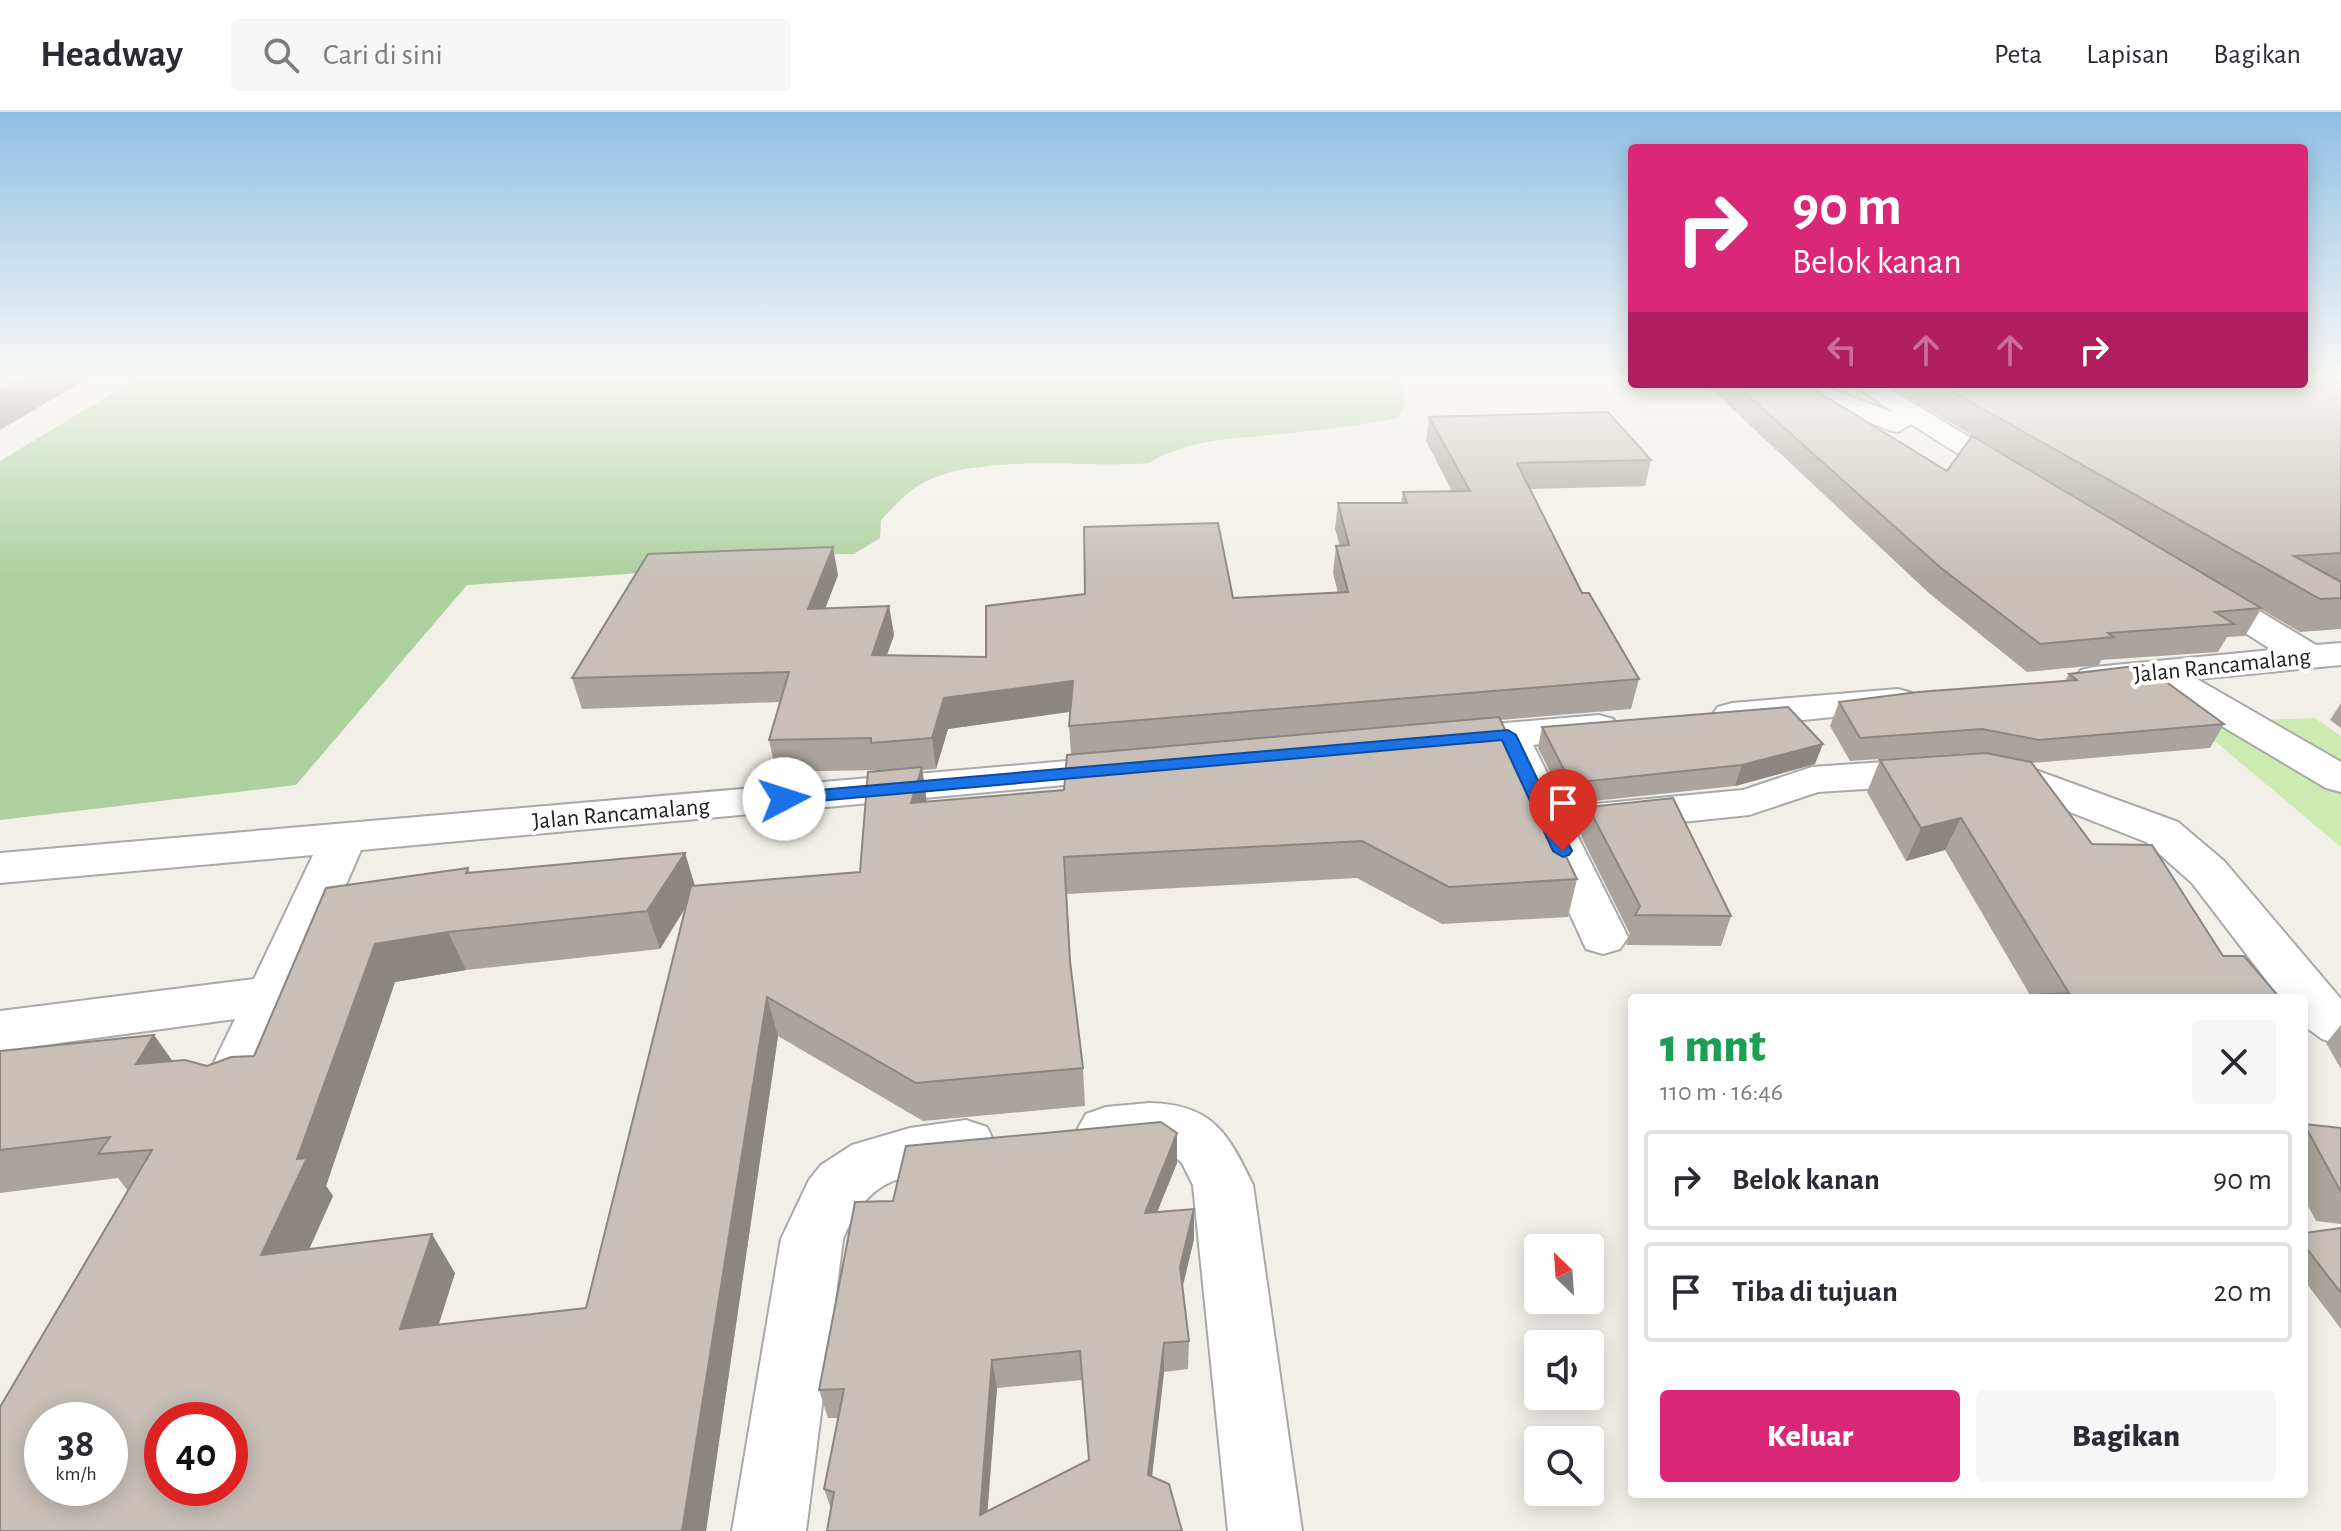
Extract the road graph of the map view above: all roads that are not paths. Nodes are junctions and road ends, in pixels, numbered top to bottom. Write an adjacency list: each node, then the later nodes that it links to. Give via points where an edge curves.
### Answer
1 (1951, 442): 3 (street)
2 (1958, 442): 3 (street)
3 (1967, 448): 4 (street)
4 (2041, 493)
5 (2173, 574): 6 (street)
6 (2324, 655): 7 (street, Jalan Rancamalang)
7 (2156, 671): 8 (street, Jalan Rancamalang); 15 (street)
8 (2050, 683)
9 (1930, 697): 10 (street)
10 (1696, 718)
11 (1633, 724): 12 (street)
12 (1508, 735): 13 (street); 16 (street)
13 (1413, 743)
14 (1162, 765): 17 (street, Jalan Rancamalang)
15 (2341, 779)
16 (1550, 822): 19 (street); 20 (street, via 1749,802 1812,780 1971,769 2019,777 2162,832 2208,872)
17 (340, 847): 18 (street, Jalan Rancamalang); 21 (street)
18 (0, 868)
19 (1603, 937)
20 (2305, 994)
21 (272, 995): 24 (street); 25 (street)
22 (2308, 997): 23 (street)
23 (2341, 1025)
24 (0, 1031)
25 (233, 1081)
26 (769, 1531): 27 (street, via 812,1239 832,1196 860,1170 903,1150 1165,1125 1191,1132 1211,1154 1223,1185)
27 (1265, 1531)

